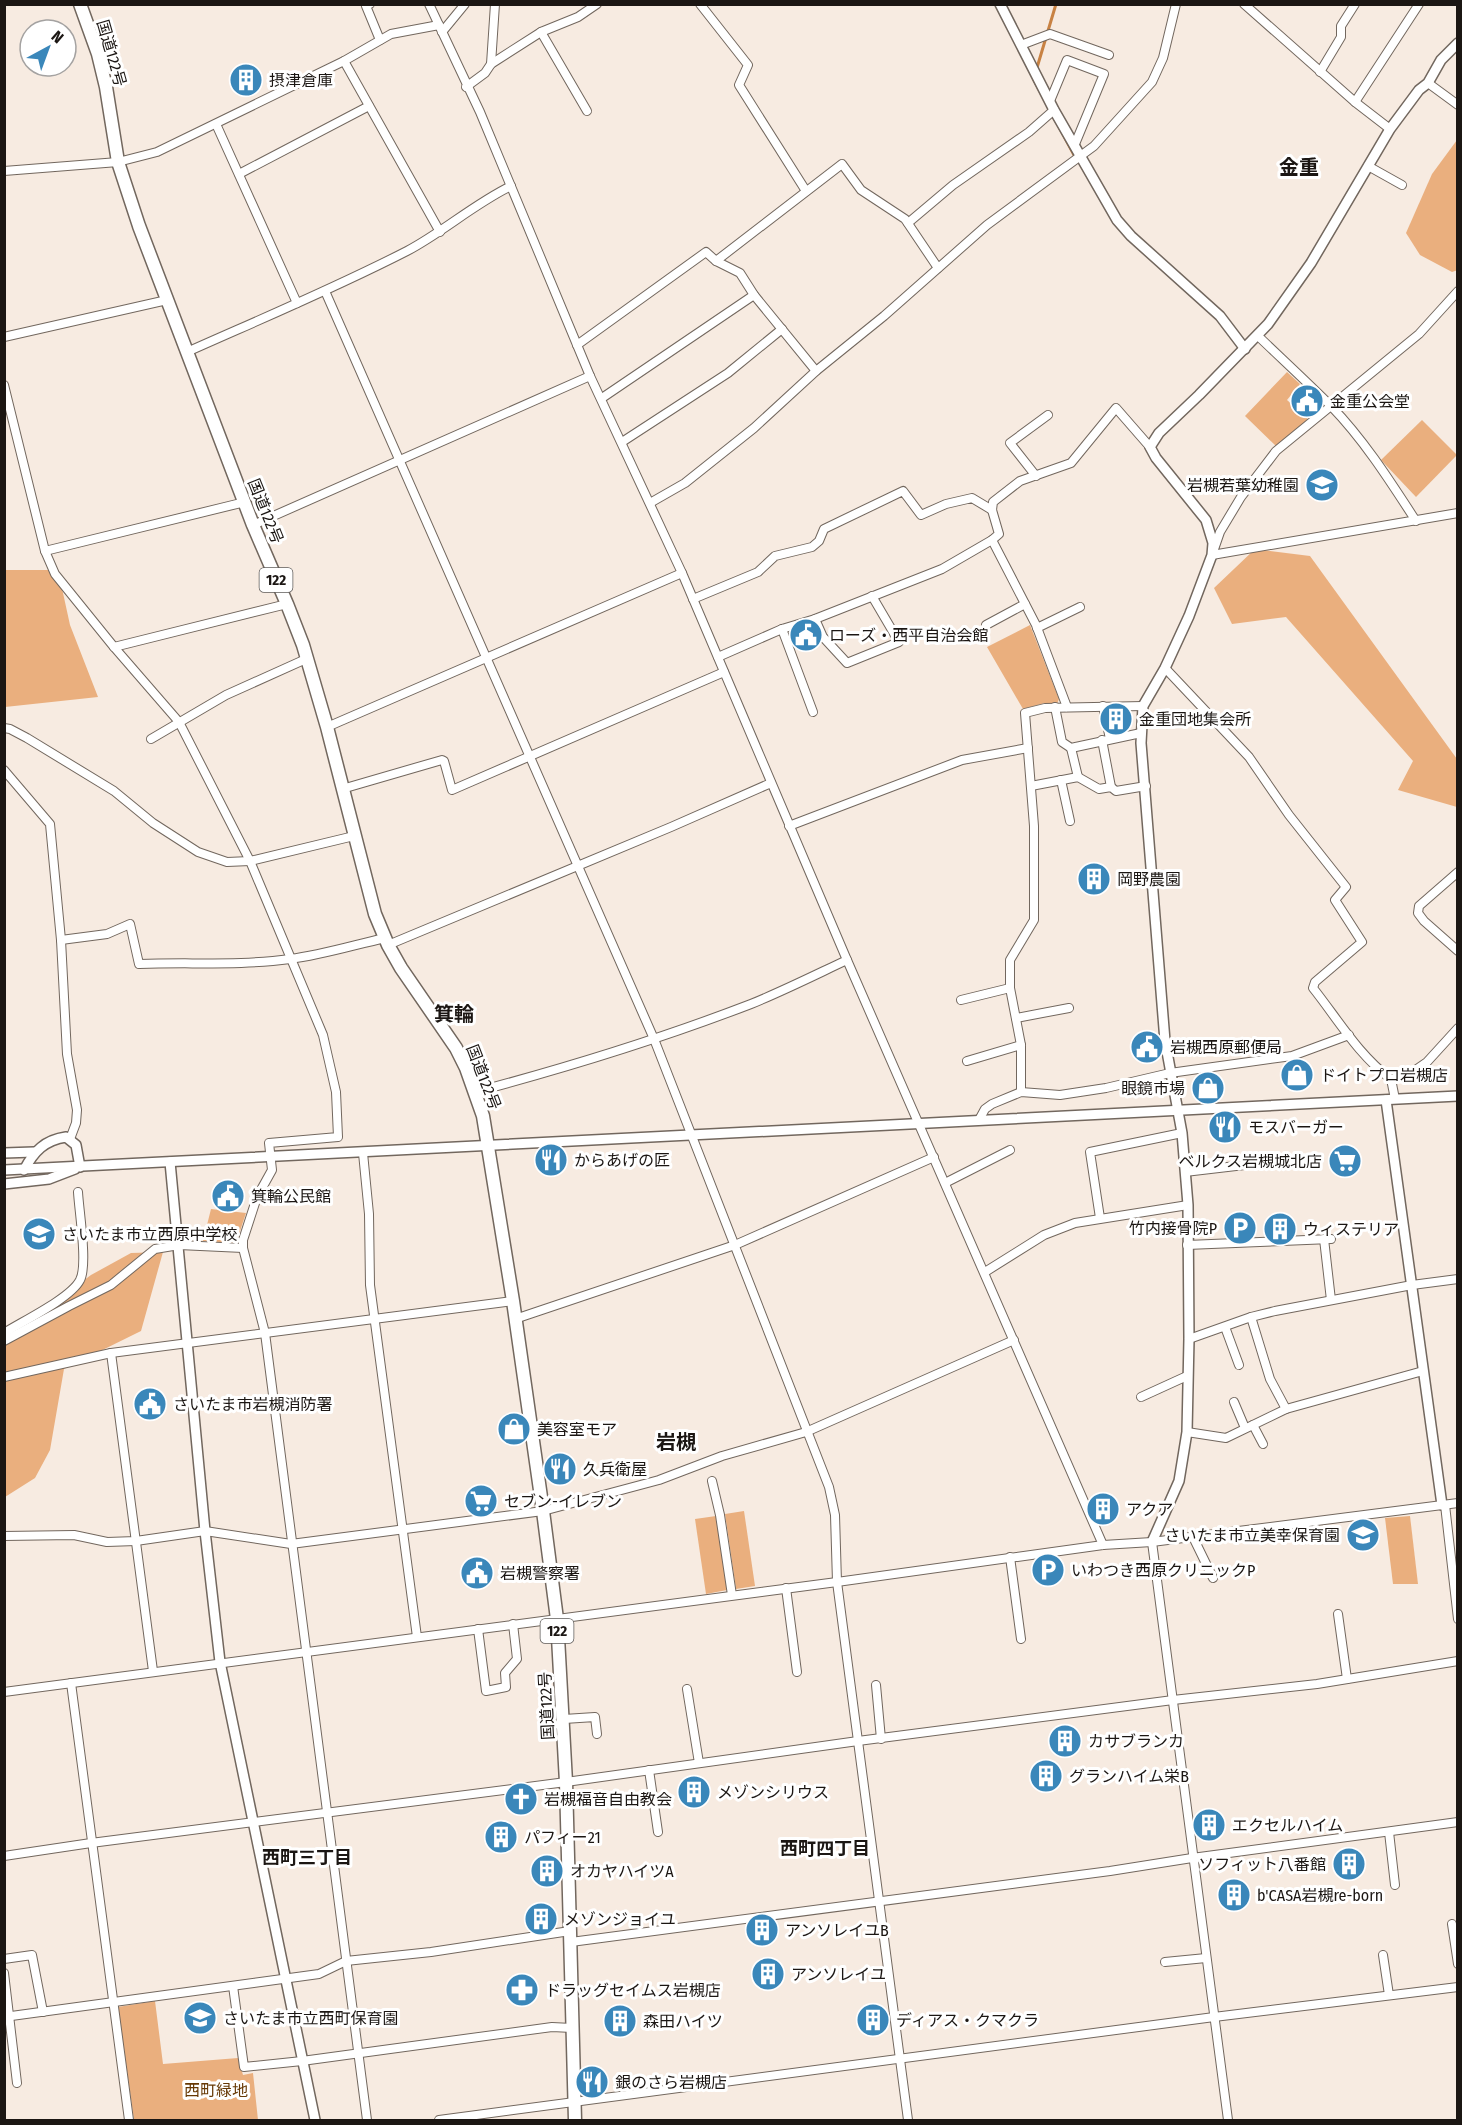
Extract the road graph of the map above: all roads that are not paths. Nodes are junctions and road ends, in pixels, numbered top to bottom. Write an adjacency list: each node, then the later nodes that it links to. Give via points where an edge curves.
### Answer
1 (80, 4): 34 (highway, 国道122号 / 122, via 100,65)
2 (370, 4): 15 (street, via 366,6)
3 (429, 4): 13 (street)
4 (465, 4): 13 (street)
5 (495, 4): 20 (street)
6 (597, 4): 14 (street, via 578,17)
7 (700, 4): 40 (street, via 748,65 739,85)
8 (1000, 4): 17 (street)
9 (1176, 4): 33 (street, via 1163,58 1152,82 1094,146)
10 (1244, 4): 21 (street)
11 (1355, 4): 21 (street)
12 (1419, 4): 25 (street)
13 (440, 29): 15 (street, via 390,34); 23 (street)
14 (541, 32): 20 (street); 29 (street)
15 (380, 40): 19 (street)
16 (1458, 43): 22 (street, via 1441,60)
17 (1021, 45): 18 (street, via 1050,34); 28 (street)
18 (1109, 55)
19 (344, 61): 27 (street); 30 (street)
20 (491, 64): 23 (street)
21 (1320, 72): 25 (street)
22 (1428, 83): 26 (street); 31 (street)
23 (466, 87): 39 (street)
24 (1458, 92): 26 (street)
25 (1355, 102): 31 (street)
26 (1454, 102)
27 (369, 106): 37 (street); 42 (street)
28 (1052, 106): 32 (street); 32 (street, via 1067,60 1104,74); 41 (street, via 1029,132 953,185)
29 (587, 111)
30 (216, 124): 34 (street, via 158,152); 37 (street)
31 (1390, 129): 35 (street)
32 (1075, 144): 33 (street)
33 (1080, 156): 44 (street, via 987,225); 54 (street, via 1131,236 1221,315)
34 (118, 162): 36 (street); 48 (highway, 国道122号 / 122)
35 (1368, 166): 38 (street); 51 (street, via 1311,263)
36 (4, 171)
37 (239, 174): 49 (street)
38 (1402, 185)
39 (511, 186): 42 (street); 53 (street)
40 (806, 191): 41 (street, via 842,164 861,190); 43 (street)
41 (908, 223): 44 (street)
42 (440, 232): 45 (street)
43 (716, 261): 47 (street, via 740,273); 53 (street, via 706,252)
44 (938, 268): 56 (street)
45 (325, 291): 49 (street); 64 (street)
46 (1458, 291): 60 (street, via 1419,334)
47 (754, 295): 50 (street); 59 (street)
48 (167, 300): 52 (street); 55 (highway, 国道122号 / 122)
49 (297, 303): 55 (street)
50 (782, 329): 56 (street); 62 (street, via 728,373)
51 (1258, 336): 54 (street); 60 (street)
52 (4, 337)
53 (577, 345): 57 (street)
54 (1245, 349): 63 (street, via 1159,433)
55 (187, 352): 66 (highway, 国道122号 / 122)
56 (816, 371): 67 (street, via 754,428 685,483)
57 (590, 376): 59 (street); 64 (street)
58 (4, 385): 73 (street)
59 (602, 398): 62 (street)
60 (1331, 406): 70 (street, via 1391,482); 74 (street, via 1276,452 1241,497 1220,532)
61 (1048, 415): 65 (street, via 1010,443)
62 (622, 442): 67 (street)
63 (1150, 447): 65 (street, via 1116,408 1071,463); 74 (street, via 1206,520 1213,543)
64 (400, 462): 71 (street); 86 (street)
65 (1036, 476): 68 (street, via 1020,481 993,502)
66 (245, 502): 71 (highway, 国道122号 / 122); 73 (street)
67 (650, 503): 75 (street)
68 (992, 510): 72 (street, via 999,534); 77 (street, via 972,498 921,515 903,491 824,529 812,547 774,556 758,572)
69 (1458, 513): 70 (street)
70 (1416, 521): 74 (street)
71 (254, 525): 78 (highway, 国道122号 / 122)
72 (992, 540): 76 (street, via 942,569); 79 (street)
73 (45, 552): 85 (street, via 56,574)
74 (1212, 555): 89 (street)
75 (682, 573): 77 (street); 86 (street)
76 (872, 596): 81 (street); 81 (street, via 899,642 847,663 823,638)
77 (693, 599): 87 (street)
78 (287, 603): 85 (street); 88 (highway, 国道122号 / 122)
79 (1025, 604): 82 (street); 83 (street)
80 (1080, 607): 83 (street)
81 (815, 619): 84 (street)
82 (986, 625)
83 (1037, 628): 94 (street)
84 (782, 629): 87 (street); 95 (street)
85 (114, 647): 96 (street)
86 (487, 657): 97 (street); 104 (street)
87 (718, 657): 90 (street)
88 (306, 659): 96 (street, via 226,695); 97 (highway, 国道122号 / 122)
89 (1165, 668): 92 (street); 129 (street, via 1249,757 1346,887 1335,900 1362,942 1313,988)
90 (724, 672): 104 (street); 108 (street)
91 (1103, 706): 92 (street); 94 (street); 101 (street)
92 (1143, 706): 99 (street)
93 (1055, 707): 94 (street); 102 (street, via 1025,713); 103 (street, via 1062,742)
94 (1067, 707)
95 (813, 712)
96 (179, 722): 100 (street); 116 (street)
97 (327, 727): 112 (highway, 国道122号 / 122)
98 (4, 728): 116 (street, via 114,791 198,852 227,862)
99 (1141, 733): 101 (street); 110 (street)
100 (151, 739)
101 (1106, 740): 103 (street); 111 (street)
102 (1028, 748): 109 (street); 114 (street, via 962,760)
103 (1071, 748): 106 (street)
104 (530, 756): 112 (street, via 452,790 442,760); 117 (street)
105 (4, 770): 119 (street, via 50,824)
106 (1078, 777): 107 (street); 111 (street, via 1099,789)
107 (1061, 780): 109 (street); 113 (street)
108 (771, 783): 114 (street); 117 (street)
109 (1031, 786): 124 (street, via 1034,920 1010,960)
110 (1146, 786): 111 (street, via 1116,791); 133 (street)
111 (1111, 787)
112 (342, 789): 115 (highway, 国道122号 / 122)
113 (1070, 821)
114 (789, 826): 123 (street)
115 (354, 836): 116 (street); 120 (highway, 国道122号 / 122)
116 (250, 861): 122 (street)
117 (578, 866): 120 (street); 130 (street)
118 (1458, 872): 121 (street, via 1419,906 1418,913)
119 (61, 940): 122 (street, via 107,934 130,924 139,964 213,965); 144 (street, via 67,1054 77,1110)
120 (386, 941): 122 (street); 135 (highway, 国道122号 / 122, via 456,1048)
121 (1458, 951)
122 (291, 959): 150 (street, via 323,1035 336,1092 338,1137 269,1143)
123 (847, 960): 130 (street, via 752,1003); 141 (street)
124 (1010, 988): 125 (street); 127 (street)
125 (961, 1000)
126 (1069, 1008): 127 (street)
127 (1016, 1018): 131 (street)
128 (1458, 1028): 134 (street, via 1427,1062 1411,1073)
129 (1349, 1035): 133 (street, via 1293,1056); 134 (street)
130 (654, 1039): 135 (street); 143 (street)
131 (1021, 1045): 132 (street); 136 (street)
132 (968, 1060)
133 (1170, 1073): 136 (street, via 1060,1095); 139 (street)
134 (1391, 1079): 138 (street)
135 (475, 1092): 145 (highway, 国道122号 / 122)
136 (1021, 1092): 140 (street, via 992,1104)
137 (1458, 1096): 138 (street)
138 (1391, 1099): 139 (street); 169 (street)
139 (1178, 1111): 140 (street); 142 (street)
140 (979, 1120): 141 (street)
141 (919, 1123): 143 (street); 151 (street)
142 (1182, 1133): 157 (street); 162 (street, via 1090,1152)
143 (691, 1135): 145 (street); 164 (street)
144 (70, 1139): 147 (street, via 49,1141); 154 (street, via 76,1145)
145 (488, 1146): 149 (street); 171 (highway, 国道122号 / 122)
146 (1010, 1150): 158 (street)
147 (34, 1152): 148 (street); 156 (street)
148 (4, 1153)
149 (363, 1153): 150 (street); 172 (street)
150 (271, 1157): 152 (street); 166 (street, via 272,1170 257,1197)
151 (934, 1157): 158 (street); 164 (street)
152 (170, 1162): 154 (street); 163 (street)
153 (1270, 1162): 157 (street)
154 (80, 1167): 156 (street); 159 (street, via 50,1179)
155 (4, 1170): 156 (street)
156 (24, 1170)
157 (1185, 1172): 161 (street)
158 (945, 1183): 167 (street)
159 (4, 1184)
160 (78, 1192): 176 (street, via 83,1267 80,1281 70,1293)
161 (1188, 1205): 162 (street); 165 (street)
162 (1100, 1218): 167 (street, via 1044,1235)
163 (179, 1245): 166 (street); 180 (street, via 155,1250 111,1285); 181 (street)
164 (735, 1245): 174 (street); 191 (street)
165 (1187, 1245): 170 (street, via 1328,1239); 178 (street)
166 (243, 1248): 177 (street)
167 (985, 1272): 179 (street)
168 (1458, 1279): 169 (street)
169 (1412, 1285): 170 (street); 184 (street)
170 (1331, 1300): 173 (street)
171 (513, 1301): 172 (street); 174 (highway, 国道122号 / 122)
172 (375, 1317): 177 (street); 198 (street)
173 (1251, 1317): 175 (street); 189 (street, via 1270,1379)
174 (515, 1319): 197 (highway, 国道122号 / 122)
175 (1225, 1326): 178 (street); 183 (street)
176 (4, 1333)
177 (265, 1333): 181 (street); 204 (street)
178 (1189, 1339): 185 (street)
179 (1014, 1340): 191 (street); 205 (street)
180 (4, 1341)
181 (188, 1343): 182 (street); 199 (street)
182 (111, 1353): 186 (street); 202 (street)
183 (1239, 1365)
184 (1423, 1371): 189 (street); 196 (street)
185 (1187, 1376): 187 (street); 192 (street)
186 (4, 1377)
187 (1141, 1397)
188 (1234, 1402): 190 (street)
189 (1286, 1409): 190 (street)
190 (1249, 1426): 192 (street, via 1226,1438); 193 (street)
191 (806, 1432): 197 (street, via 722,1456 659,1480); 208 (street, via 829,1487 835,1515)
192 (1187, 1432): 203 (street, via 1179,1481)
193 (1263, 1444)
194 (712, 1481): 210 (street)
195 (1458, 1503): 196 (street)
196 (1443, 1505): 201 (street); 213 (street)
197 (543, 1511): 198 (street); 212 (highway, 国道122号 / 122)
198 (402, 1530): 204 (street); 216 (street)
199 (205, 1532): 202 (street); 204 (street); 220 (street)
200 (4, 1536): 202 (street, via 74,1535 107,1542)
201 (1192, 1537): 203 (street); 207 (street)
202 (136, 1541): 221 (street)
203 (1152, 1542): 205 (street); 228 (street)
204 (291, 1544): 218 (street)
205 (1103, 1545): 206 (street)
206 (1010, 1557): 208 (street); 217 (street)
207 (1213, 1578)
208 (837, 1582): 209 (street); 232 (street)
209 (786, 1588): 210 (street); 222 (street)
210 (732, 1595): 212 (street)
211 (1338, 1614): 223 (street)
212 (557, 1619): 214 (street); 229 (highway, 国道122号 / 122)
213 (1458, 1619)
214 (513, 1624): 215 (street); 215 (street, via 517,1659 505,1673 506,1687 486,1691)
215 (478, 1629): 216 (street)
216 (417, 1637): 218 (street)
217 (1021, 1639)
218 (305, 1652): 220 (street); 236 (street)
219 (1458, 1661): 223 (street)
220 (220, 1662): 221 (street); 238 (street)
221 (153, 1671): 224 (street)
222 (797, 1672)
223 (1347, 1679): 228 (street)
224 (71, 1683): 227 (street); 241 (street)
225 (876, 1685): 231 (street)
226 (687, 1689): 233 (street)
227 (4, 1692)
228 (1173, 1700): 231 (street); 243 (street)
229 (564, 1719): 230 (street, via 595,1717); 235 (highway, 国道122号 / 122)
230 (597, 1734)
231 (881, 1739): 232 (street)
232 (858, 1741): 233 (street); 245 (street)
233 (699, 1763): 234 (street)
234 (649, 1770): 235 (street); 239 (street)
235 (566, 1782): 236 (street); 247 (highway, 国道122号 / 122)
236 (328, 1813): 238 (street); 251 (street)
237 (1458, 1822): 240 (street)
238 (252, 1823): 241 (street); 255 (street)
239 (658, 1832)
240 (1389, 1832): 243 (street); 244 (street)
241 (91, 1843): 242 (street); 259 (street)
242 (4, 1856)
243 (1192, 1857): 245 (street); 249 (street)
244 (1395, 1885)
245 (879, 1900): 247 (street); 265 (street)
246 (1452, 1924): 253 (street)
247 (570, 1936): 251 (street); 263 (highway, 国道122号 / 122)
248 (1383, 1955): 258 (street)
249 (1206, 1958): 252 (street); 262 (street)
250 (4, 1959): 260 (street, via 32,1955)
251 (346, 1961): 255 (street, via 319,1974); 264 (street)
252 (1165, 1962)
253 (1458, 1964)
254 (4, 1973): 261 (street)
255 (285, 1979): 256 (street); 266 (street)
256 (233, 1986): 259 (street); 266 (street, via 244,2067)
257 (1458, 1987): 258 (street)
258 (1389, 1995): 262 (street)
259 (113, 2003): 260 (street); 269 (street)
260 (43, 2012): 261 (street)
261 (7, 2016): 267 (street)
262 (1214, 2017): 265 (street); 275 (street)
263 (572, 2028): 264 (street, via 552,2027); 268 (highway, 国道122号 / 122)
264 (357, 2053): 266 (street); 271 (street)
265 (901, 2059): 268 (street); 274 (street)
266 (302, 2061): 270 (street)
267 (17, 2083)
268 (574, 2103): 272 (street); 273 (highway, 国道122号 / 122)
269 (129, 2121)
270 (315, 2121)
271 (368, 2121)
272 (439, 2121)
273 (575, 2121)
274 (908, 2121)
275 (1228, 2121)

